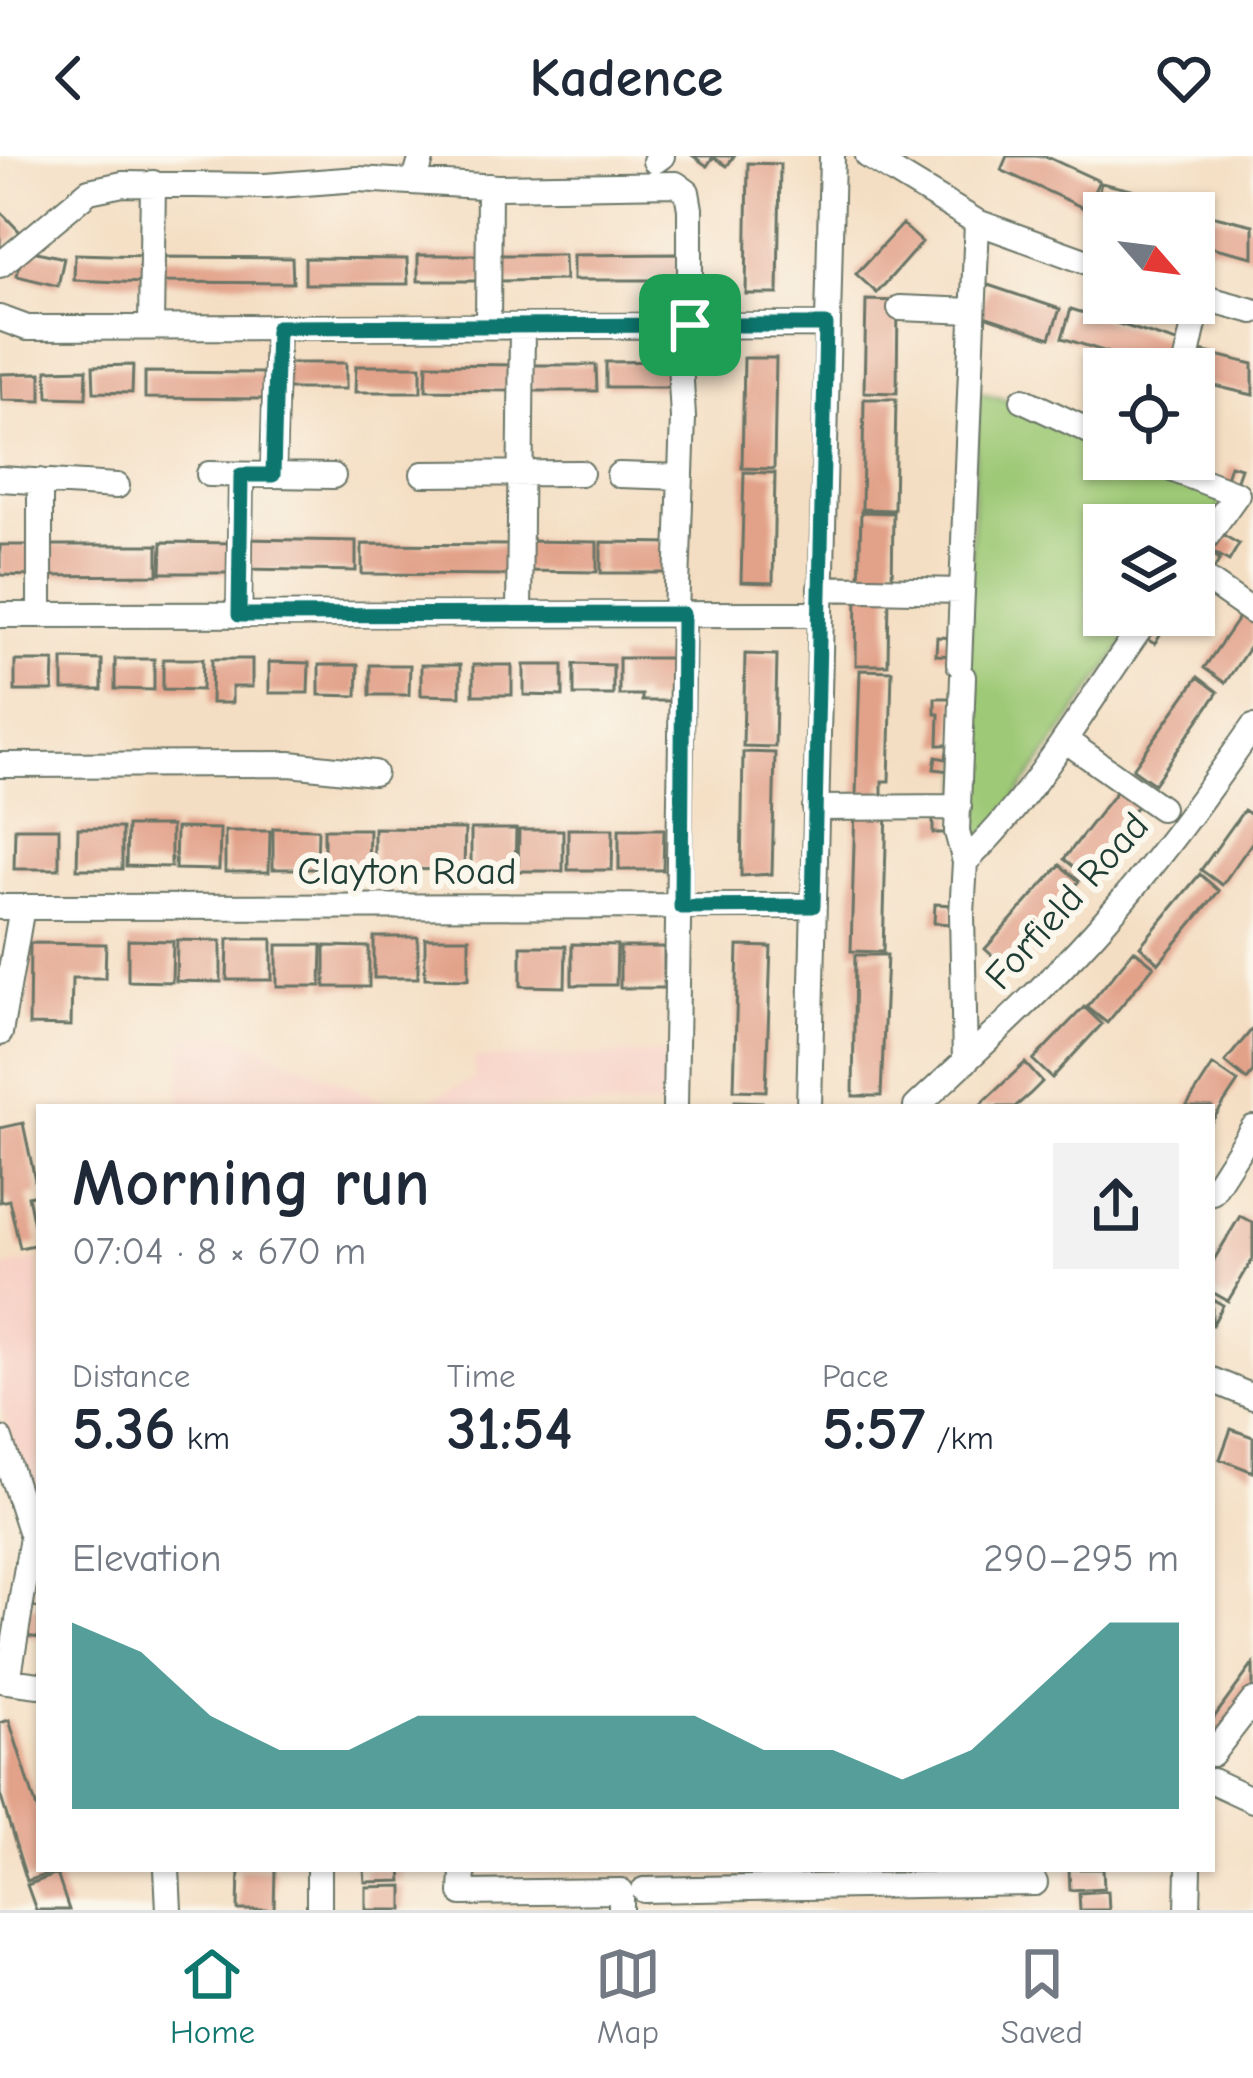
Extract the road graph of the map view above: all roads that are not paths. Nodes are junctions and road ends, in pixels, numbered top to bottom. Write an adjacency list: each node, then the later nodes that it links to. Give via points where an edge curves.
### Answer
1 (832, 156): 15 (street)
2 (868, 156): 6 (street)
3 (418, 168): 4 (street, via 265,186); 5 (street)
4 (153, 183): 8 (street, via 89,191); 18 (street)
5 (489, 186): 14 (street, via 676,184 690,209); 16 (street)
6 (977, 222): 7 (street); 11 (street)
7 (1083, 260)
8 (0, 265)
9 (1215, 301): 12 (street)
10 (900, 308): 11 (street)
11 (973, 310): 37 (street)
12 (1253, 311)
13 (0, 318): 18 (street, via 26,328)
14 (684, 325): 15 (street); 17 (street); 30 (street)
15 (826, 325): 38 (street)
16 (488, 326): 17 (street); 19 (street)
17 (522, 326): 24 (street)
18 (151, 327): 19 (street)
19 (277, 327): 27 (street)
20 (1023, 400): 21 (street)
21 (1083, 428)
22 (581, 472): 24 (street)
23 (423, 474): 24 (street)
24 (522, 474): 40 (street)
25 (209, 475): 26 (street)
26 (241, 475): 27 (street); 44 (street)
27 (273, 475): 28 (street)
28 (333, 476)
29 (619, 476): 30 (street)
30 (681, 477): 41 (street)
31 (0, 479): 33 (street)
32 (1202, 480): 35 (street, via 1237,494)
33 (40, 481): 34 (street); 43 (street)
34 (117, 486)
35 (1215, 525)
36 (1215, 586): 39 (street)
37 (962, 591): 38 (street); 50 (street)
38 (820, 601): 41 (street); 51 (street)
39 (1253, 612)
40 (519, 614): 41 (street); 44 (street)
41 (680, 614): 56 (street)
42 (0, 615): 43 (street)
43 (40, 615): 44 (street)
44 (239, 615)
45 (1136, 636): 47 (street)
46 (1253, 727): 58 (street, Forfield Road, via 1096,931)
47 (1065, 740): 52 (street); 53 (street)
48 (0, 765): 49 (street, via 290,764)
49 (374, 773)
50 (958, 807): 51 (street); 53 (street)
51 (815, 808): 54 (street)
52 (1161, 808)
53 (965, 862): 58 (street)
54 (813, 906): 56 (street, Clayton Road); 60 (street)
55 (11, 907): 56 (street, Clayton Road); 57 (street)
56 (681, 907): 59 (street)
57 (0, 1033)
58 (964, 1062): 61 (street, Forfield Road)
59 (675, 1104)
60 (809, 1104)
61 (919, 1104)
62 (1253, 1128): 63 (street)
63 (1215, 1187)
64 (1215, 1381): 65 (street)
65 (1253, 1396)
66 (2, 1454): 67 (street)
67 (35, 1538): 68 (street)
68 (4, 1680): 69 (street)
69 (36, 1685)
70 (1253, 1701): 71 (street)
71 (1215, 1750)
72 (1215, 1786): 73 (street)
73 (1253, 1800)
74 (167, 1872): 83 (street)
75 (319, 1872): 84 (street)
76 (1189, 1872): 86 (street)
77 (1034, 1876): 82 (street); 85 (street)
78 (812, 1888): 80 (street); 82 (street)
79 (618, 1890): 81 (street)
80 (644, 1890)
81 (462, 1891)
82 (900, 1898)
83 (170, 1910)
84 (319, 1910)
85 (1036, 1910)
86 (1188, 1910)

